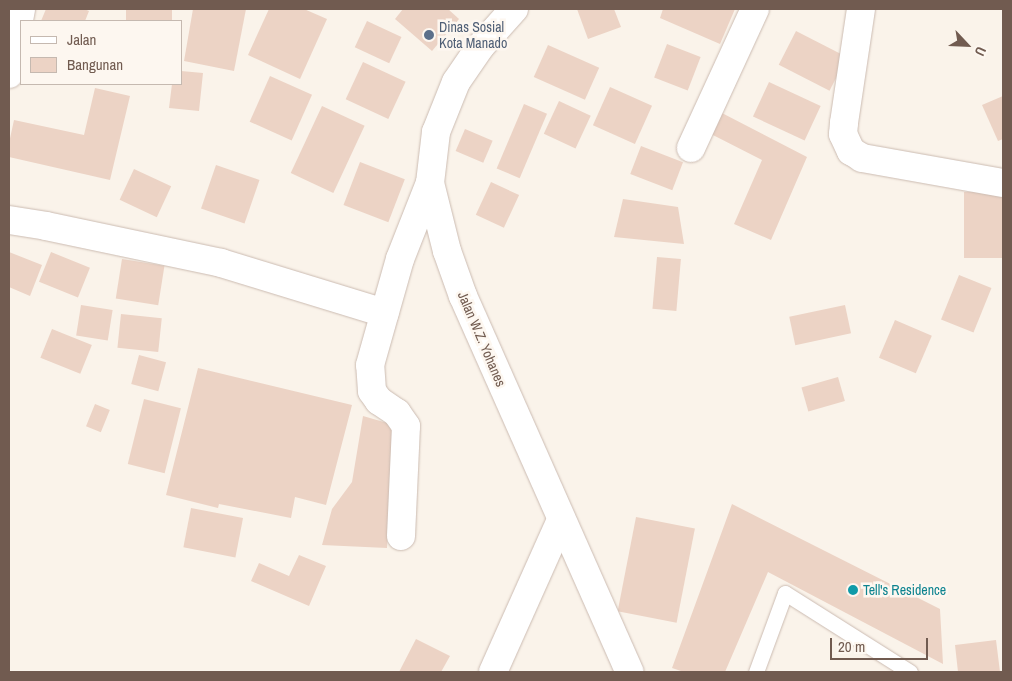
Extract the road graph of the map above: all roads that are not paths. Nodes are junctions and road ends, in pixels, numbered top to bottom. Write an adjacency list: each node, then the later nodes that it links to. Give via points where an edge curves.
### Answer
1 (21, 9): 5 (street)
2 (514, 9): 7 (street, Jalan W.Z. Yohanes, via 480,46 456,82 436,132)
3 (754, 9): 6 (street)
4 (861, 9): 8 (street, via 843,134 850,151 862,158)
5 (9, 74)
6 (691, 148)
7 (430, 183): 10 (street, via 400,259); 11 (street, Jalan W.Z. Yohanes, via 447,252 463,296)
8 (1003, 183)
9 (9, 220): 10 (street, via 221,263)
10 (385, 313): 12 (street, via 370,365 370,379 372,391 379,401 397,413 406,426)
11 (561, 520): 13 (street); 14 (street, Jalan W.Z. Yohanes)
12 (401, 536)
13 (494, 672)
14 (630, 672)
15 (756, 672): 16 (lane, via 785,593)
16 (910, 672)

